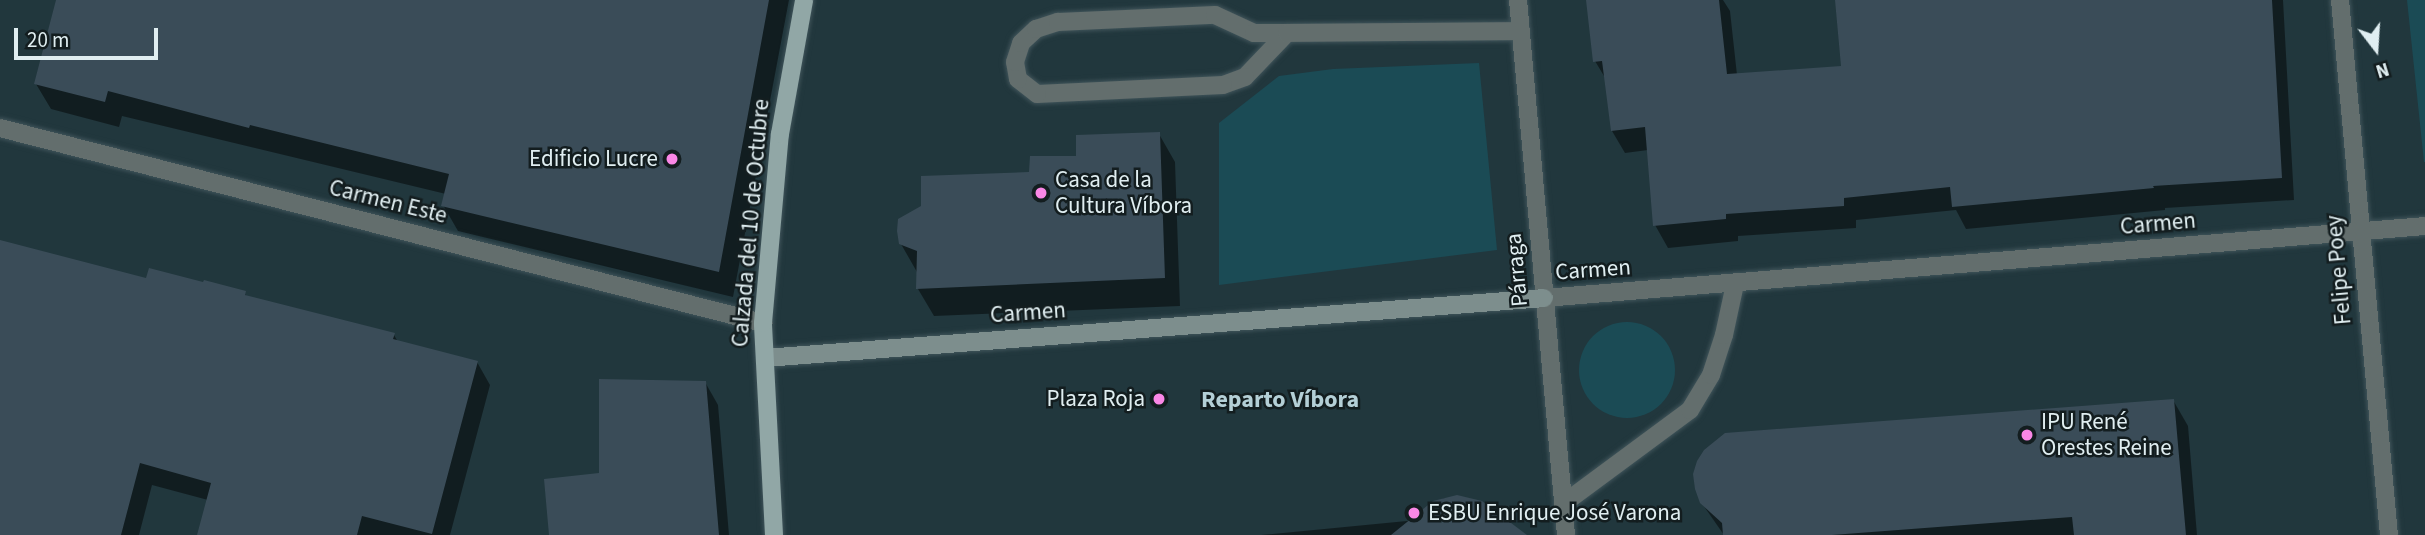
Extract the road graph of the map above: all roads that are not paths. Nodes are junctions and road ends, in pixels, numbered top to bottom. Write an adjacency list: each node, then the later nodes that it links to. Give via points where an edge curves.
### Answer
1 (803, 0): 11 (main road, Calzada del 10 de Octubre, via 780,134)
2 (1518, 0): 4 (street, Párraga)
3 (2340, 0): 8 (street, Felipe Poey)
4 (1521, 31): 5 (street); 10 (street, Párraga)
5 (1287, 33): 5 (street, via 1254,33 1215,15 1058,22 1028,36 1015,62 1018,79 1037,94 1223,85 1245,77)
6 (0, 128): 11 (street, Carmen Este)
7 (2425, 226): 8 (street, Carmen)
8 (2360, 232): 9 (street, Carmen); 16 (street, Felipe Poey)
9 (1735, 284): 10 (street, Carmen); 13 (street, via 1711,374 1690,410)
10 (1544, 298): 12 (street, Carmen); 13 (street, Párraga)
11 (763, 323): 12 (main road, Calzada del 10 de Octubre)
12 (765, 358): 14 (main road, Calzada del 10 de Octubre)
13 (1563, 504): 15 (street, Párraga)
14 (774, 535)
15 (1566, 535)
16 (2389, 535)

